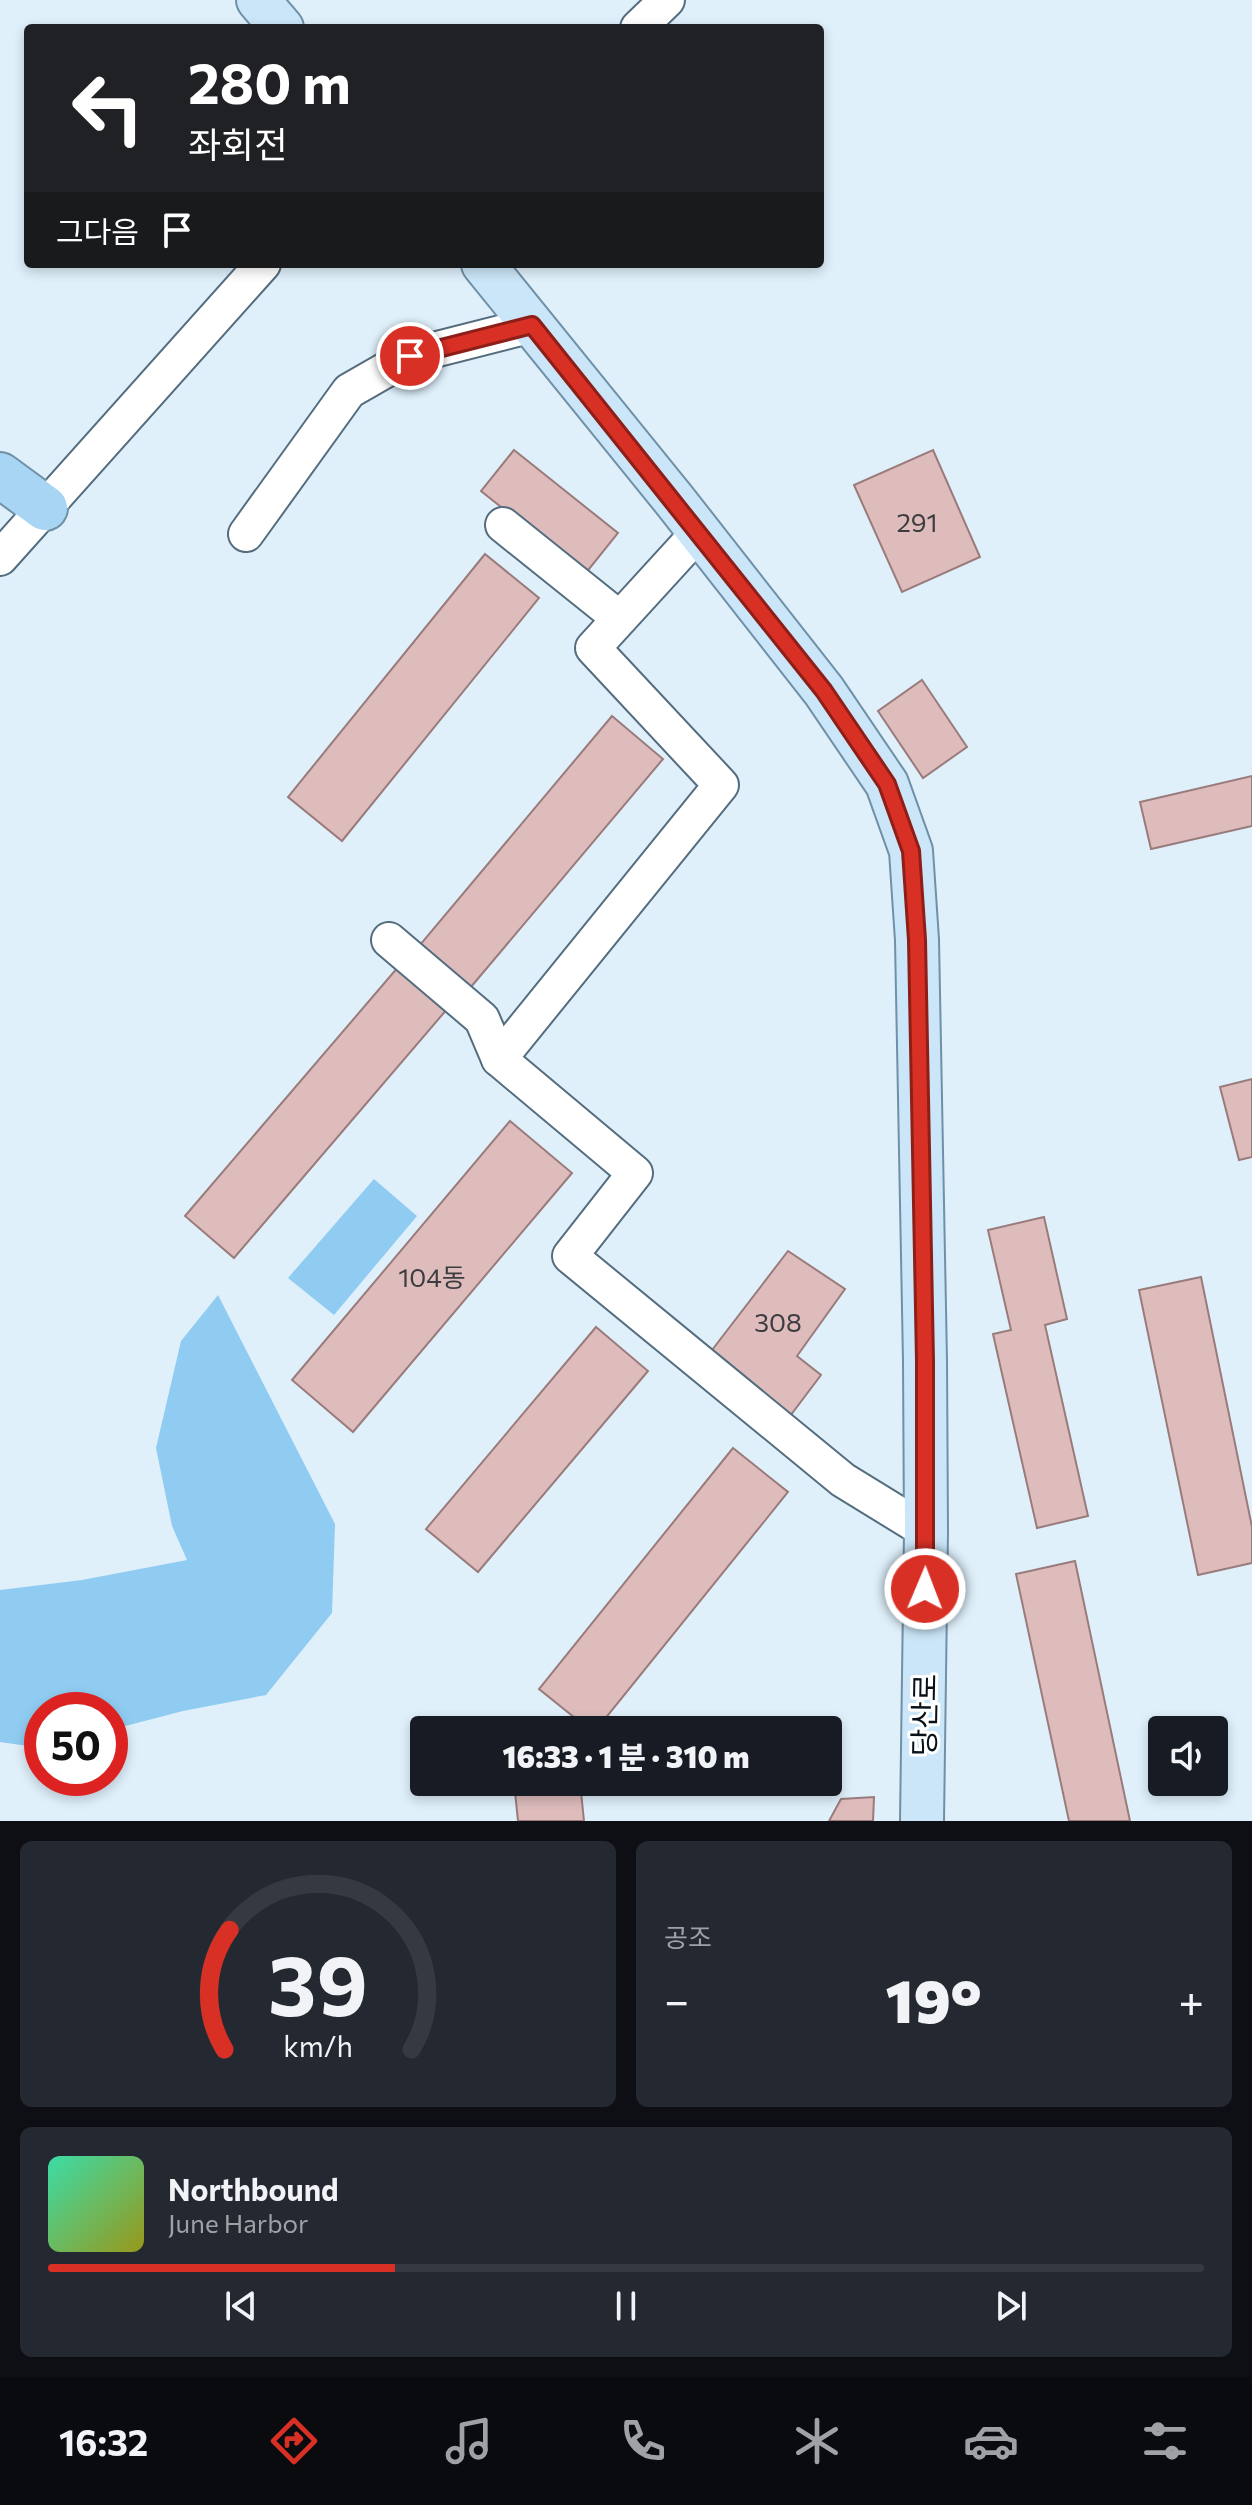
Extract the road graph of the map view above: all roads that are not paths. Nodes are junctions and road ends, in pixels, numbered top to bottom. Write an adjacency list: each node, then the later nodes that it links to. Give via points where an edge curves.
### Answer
1 (258, 0): 3 (main road)
2 (667, 0): 4 (street)
3 (279, 24)
4 (642, 24)
5 (259, 268): 9 (street)
6 (486, 268): 7 (main road, 당산로)
7 (532, 325): 11 (main road, 당산로); 12 (street, via 410,356 349,391)
8 (0, 475): 9 (highway)
9 (45, 508): 13 (street)
10 (503, 525): 14 (street)
11 (699, 532): 14 (street); 17 (main road, 당산로, via 824,691 887,784 911,851 917,940)
12 (246, 534)
13 (0, 558)
14 (619, 618): 16 (street, via 593,648 721,785)
15 (389, 940): 16 (street, via 482,1019)
16 (499, 1059): 17 (street, via 635,1173 570,1256 843,1480)
17 (926, 1531): 18 (main road, 당산로)
18 (922, 1821)

